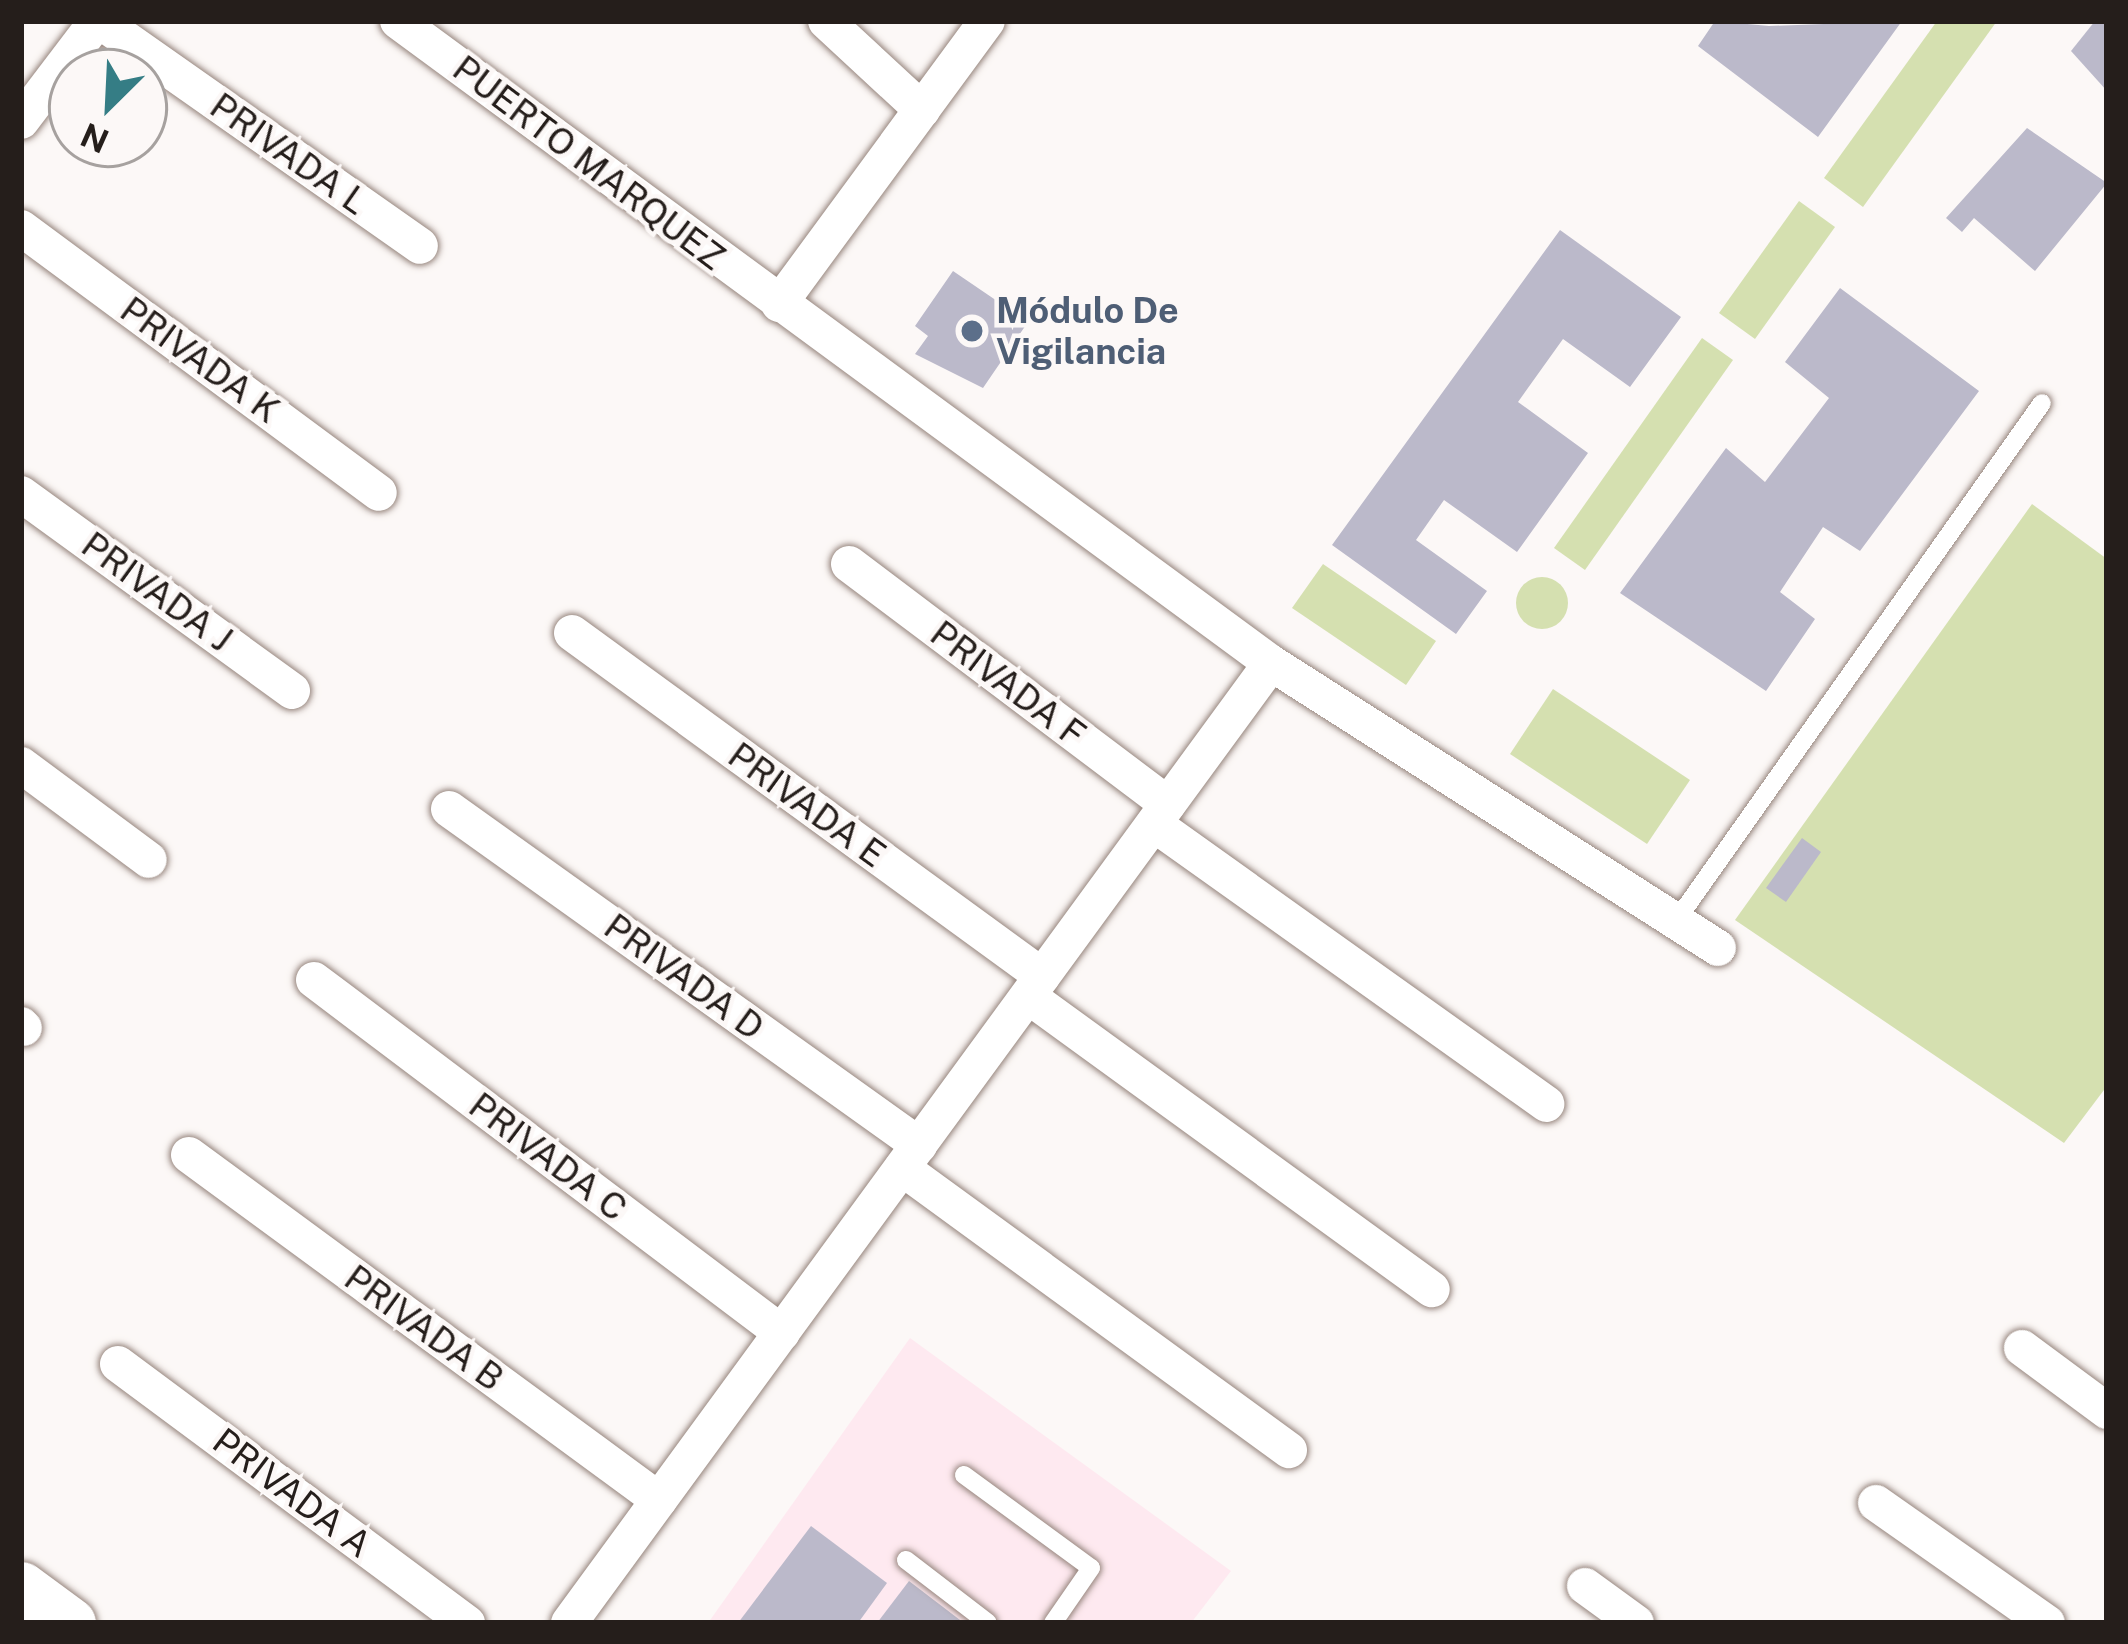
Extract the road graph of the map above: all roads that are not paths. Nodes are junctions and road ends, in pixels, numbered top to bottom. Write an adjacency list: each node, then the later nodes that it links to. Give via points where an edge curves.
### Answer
1 (99, 21): 6 (street); 8 (street, PRIVADA L)
2 (398, 21): 9 (street, PUERTO MARQUEZ)
3 (826, 21): 5 (street)
4 (987, 21): 5 (street)
5 (922, 110): 9 (street)
6 (21, 121)
7 (21, 228): 11 (street, PRIVADA K)
8 (420, 246)
9 (779, 304): 15 (street, PUERTO MARQUEZ)
10 (2042, 403): 21 (lane)
11 (379, 493)
12 (21, 494): 16 (street, PRIVADA J)
13 (849, 564): 19 (street, PRIVADA F)
14 (572, 633): 24 (street, PRIVADA E)
15 (1271, 663): 19 (street); 21 (street, PUERTO MARQUEZ)
16 (292, 691)
17 (21, 765): 20 (street)
18 (449, 809): 27 (street, PRIVADA D)
19 (1161, 814): 24 (street); 25 (street, PRIVADA F)
20 (149, 860)
21 (1676, 921): 22 (street, PUERTO MARQUEZ)
22 (1718, 948)
23 (314, 980): 29 (street, PRIVADA C)
24 (1035, 986): 27 (street); 28 (street, PRIVADA E)
25 (1546, 1104)
26 (189, 1155): 35 (street, PRIVADA B)
27 (910, 1156): 29 (street); 33 (street, PRIVADA D)
28 (1432, 1289)
29 (782, 1333): 35 (street)
30 (2022, 1348): 32 (street)
31 (118, 1364): 41 (street, PRIVADA A)
32 (2107, 1411)
33 (1289, 1450)
34 (964, 1475): 44 (lane, via 1091,1568)
35 (659, 1500): 42 (street)
36 (1876, 1504): 46 (street)
37 (906, 1560): 43 (lane)
38 (1585, 1586): 45 (street)
39 (21, 1587): 40 (main road)
40 (70, 1623)
41 (467, 1623)
42 (569, 1623)
43 (988, 1623)
44 (1053, 1623)
45 (1636, 1623)
46 (2047, 1623)

